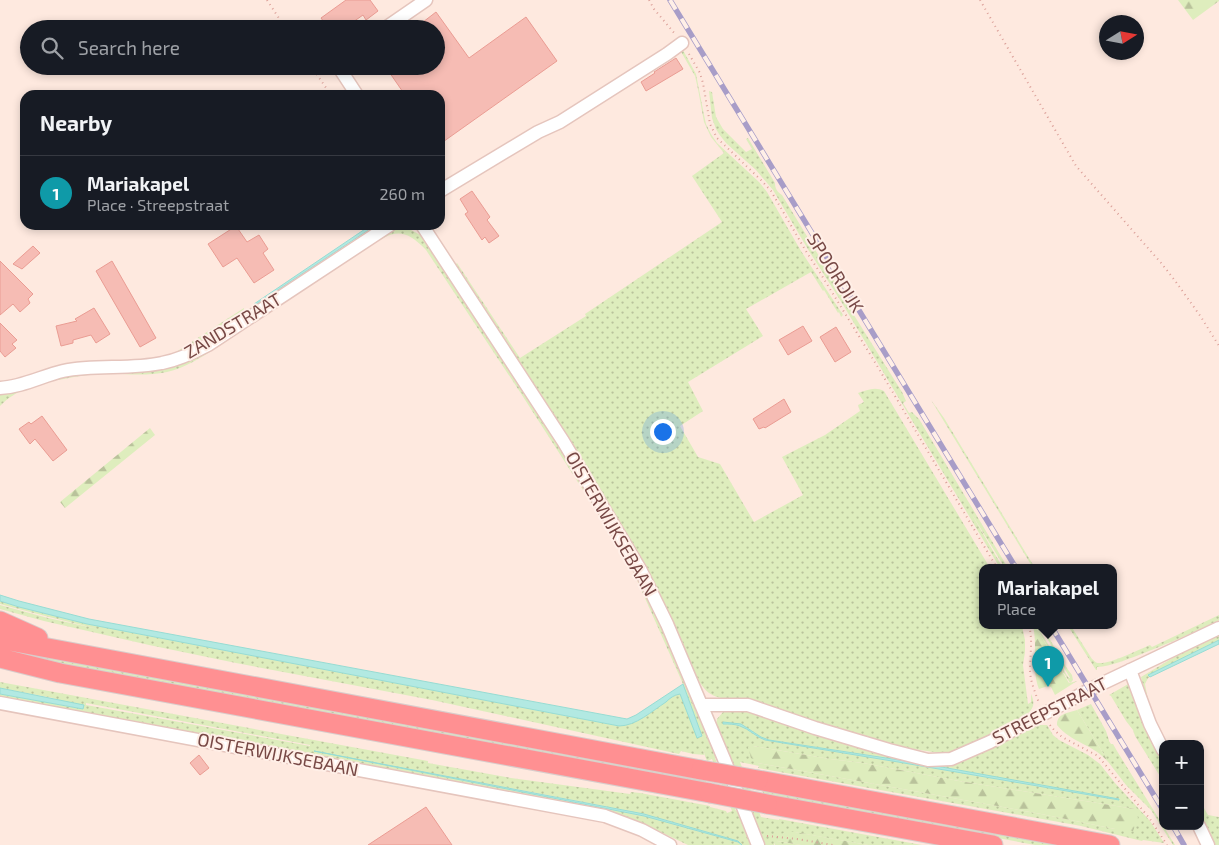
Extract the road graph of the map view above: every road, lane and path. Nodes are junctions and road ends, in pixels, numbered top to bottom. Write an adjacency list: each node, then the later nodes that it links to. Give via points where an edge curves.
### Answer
1 (267, 0): 5 (path)
2 (426, 0): 6 (street)
3 (649, 0): 7 (path, SPOORDIJK)
4 (980, 0): 15 (path, via 1076,166 1172,276)
5 (280, 20)
6 (397, 20)
7 (682, 43): 12 (street, via 560,122); 17 (path, SPOORDIJK, via 700,73 710,124 717,138 771,191)
8 (317, 75): 10 (path)
9 (344, 75): 11 (street)
10 (328, 90)
11 (354, 90)
12 (445, 188)
13 (382, 230): 16 (street, ZANDSTRAAT, via 208,345 185,356 145,366 70,370)
14 (425, 230): 28 (street, OISTERWIJKSEBAAN, via 563,441 640,569)
15 (1219, 346)
16 (0, 388)
17 (995, 564)
18 (0, 621): 22 (highway)
19 (1219, 628): 25 (street, STREEPSTRAAT)
20 (1030, 629): 29 (path, via 1030,670)
21 (0, 639): 22 (highway)
22 (66, 651): 36 (highway, bridge)
23 (0, 658): 26 (highway)
24 (0, 666): 26 (highway)
25 (1130, 670): 29 (street, STREEPSTRAAT); 30 (street)
26 (60, 673): 35 (highway, bridge)
27 (0, 703): 33 (street, OISTERWIJKSEBAAN, via 605,816)
28 (701, 705): 29 (street, STREEPSTRAAT, via 748,705 928,760 951,759 966,753); 32 (street, OISTERWIJKSEBAAN)
29 (1043, 713): 37 (path, via 1062,737 1098,756)
30 (1159, 742)
31 (1202, 830): 38 (street)
32 (756, 840): 34 (path, via 797,838)
33 (670, 845)
34 (833, 845)
35 (993, 845)
36 (1110, 845)
37 (1167, 845)
38 (1208, 845)

